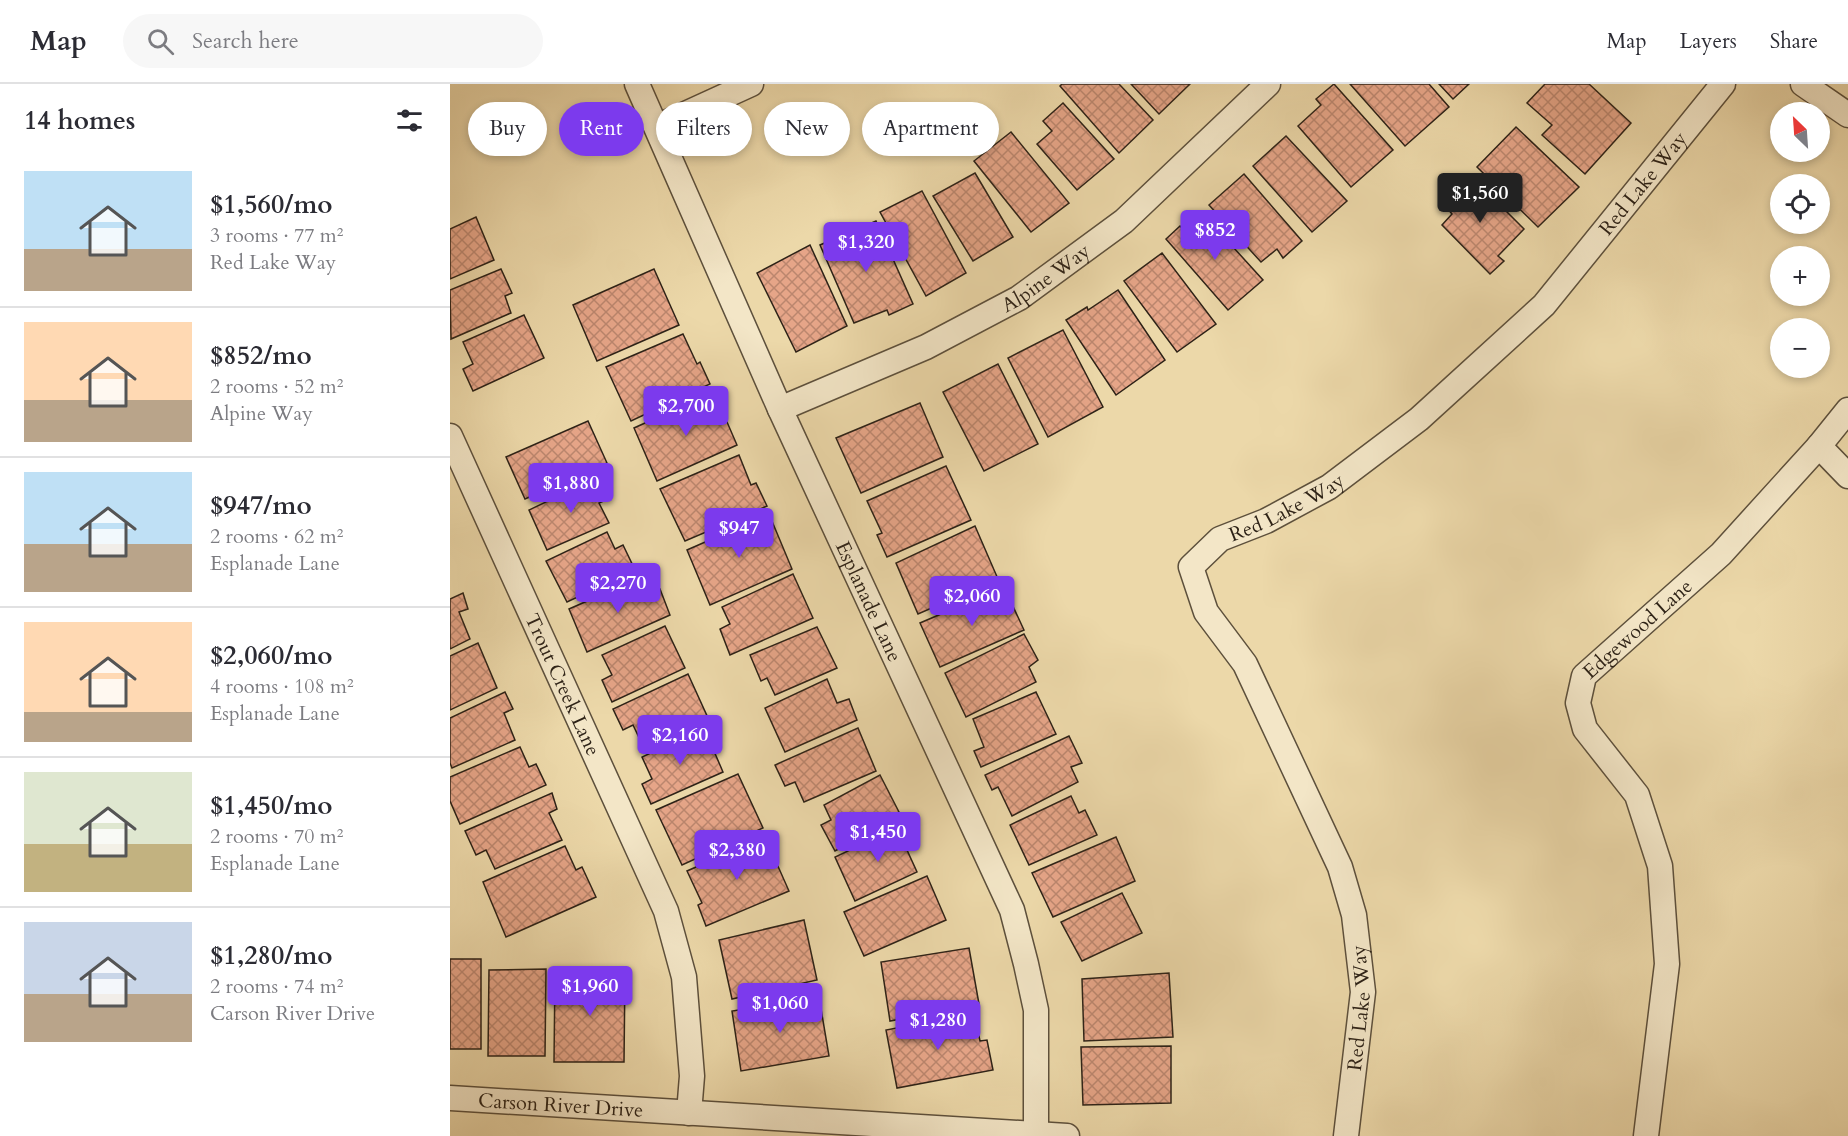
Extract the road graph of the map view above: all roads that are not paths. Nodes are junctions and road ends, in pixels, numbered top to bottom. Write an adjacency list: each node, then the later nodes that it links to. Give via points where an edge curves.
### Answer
1 (637, 84): 8 (street, Esplanade Lane)
2 (751, 84): 6 (street)
3 (1268, 84): 10 (street, Alpine Way, via 1124,220 1019,298 926,347)
4 (1723, 84): 19 (street, Red Lake Way, via 1544,305 1419,419 1329,488 1220,539 1191,567 1206,612 1245,664 1340,867 1354,915 1364,993)
5 (1803, 84): 7 (street)
6 (712, 102)
7 (1848, 115)
8 (656, 125)
9 (670, 156): 10 (street, Esplanade Lane)
10 (780, 409): 17 (street, Esplanade Lane, via 1012,910 1036,1010)
11 (1848, 410): 13 (street, Edgewood Lane)
12 (450, 436): 16 (street, Trout Creek Lane, via 666,911 684,976 692,1076)
13 (1820, 446): 14 (street); 20 (street, Edgewood Lane, via 1721,554 1584,676 1578,703 1585,729 1637,795 1660,866 1667,964)
14 (1848, 476)
15 (450, 1098): 16 (street, Carson River Drive)
16 (689, 1113): 17 (street, Carson River Drive)
17 (1036, 1134): 18 (street, Carson River Drive)
18 (1067, 1136)
19 (1347, 1136)
20 (1646, 1136)

